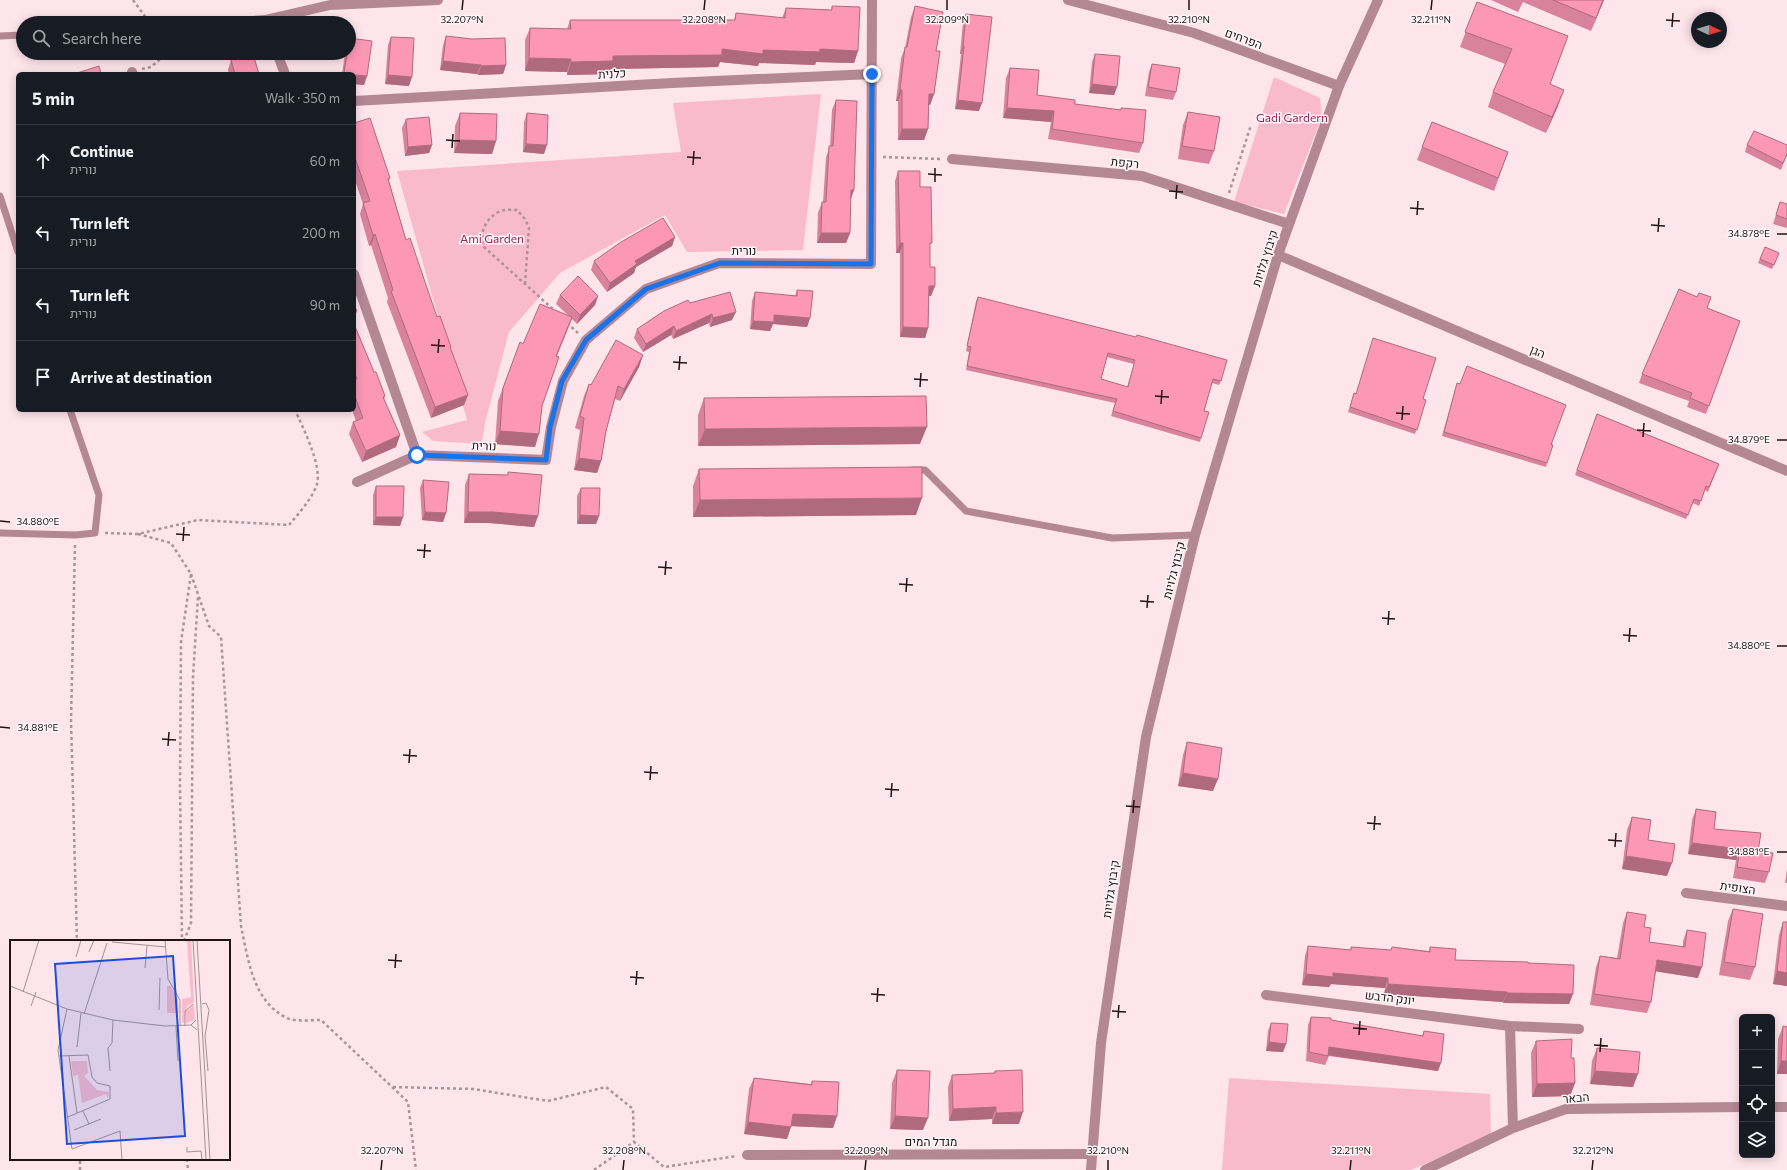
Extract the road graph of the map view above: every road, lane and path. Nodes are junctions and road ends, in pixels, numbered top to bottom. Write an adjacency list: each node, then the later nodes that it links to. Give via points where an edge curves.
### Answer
1 (133, 0): 6 (path)
2 (438, 0): 7 (street, via 330,5)
3 (872, 0): 14 (street, נורית)
4 (1068, 0): 15 (street, הפרחים, via 1194,33)
5 (1378, 0): 15 (street, קיבוץ גלויות)
6 (145, 16)
7 (286, 16)
8 (16, 35): 9 (lane)
9 (0, 36)
10 (159, 60): 12 (path, via 151,67)
11 (279, 60): 13 (street)
12 (135, 72)
13 (283, 72)
14 (872, 74): 16 (street, כלנית); 18 (street, נורית)
15 (1339, 86): 22 (street, קיבוץ גלויות)
16 (356, 101)
17 (1252, 125): 21 (path)
18 (872, 157): 19 (path); 29 (street, נורית, via 871,264 720,263 646,289)
19 (952, 159): 21 (street, רקפת, via 1142,176)
20 (0, 196): 23 (lane)
21 (1225, 204): 22 (street, רקפת)
22 (1289, 224): 24 (street, קיבוץ גלויות)
23 (16, 246)
24 (1278, 255): 34 (street, הגן); 40 (street, קיבוץ גלויות)
25 (356, 280): 32 (street)
26 (525, 284): 26 (path, via 484,247 481,240 482,230 492,216 502,210 517,210 525,218 529,228); 27 (path)
27 (558, 315)
28 (564, 320): 29 (path)
29 (586, 340): 32 (street, נורית, via 562,381 550,427 546,460)
30 (71, 412): 37 (lane, via 99,495)
31 (296, 412): 38 (path, via 317,464 317,484 304,507 289,525 198,520)
32 (417, 455): 35 (street, נורית)
33 (901, 470): 40 (lane, via 925,470 966,510 1112,538)
34 (1787, 471)
35 (357, 482)
36 (0, 533): 39 (lane)
37 (95, 534): 38 (path); 39 (lane)
38 (138, 534): 41 (path, via 171,543)
39 (75, 535): 45 (path, via 71,720)
40 (1196, 535): 57 (street, קיבוץ גלויות, via 1146,737 1101,1042)
41 (191, 574): 42 (path); 46 (path, via 181,642)
42 (198, 594): 47 (path, via 193,677 191,923); 51 (path, via 209,626 221,637 241,926 250,970 268,1006 288,1019 321,1020)
43 (1686, 893): 44 (street, הצופית)
44 (1787, 906)
45 (77, 940)
46 (183, 940)
47 (183, 940)
48 (1266, 995): 49 (street, יונק הדבש)
49 (1510, 1026): 50 (street, יונק הדבש); 55 (street)
50 (1579, 1029)
51 (392, 1086): 56 (path, via 473,1089 548,1101 606,1087 633,1109); 61 (path, via 408,1102)
52 (1739, 1107): 55 (street, הבאר, via 1566,1109)
53 (1775, 1107): 54 (street)
54 (1787, 1107)
55 (1513, 1128): 64 (street, הבאר)
56 (634, 1142): 58 (path, via 664,1167); 62 (path)
57 (1092, 1154): 58 (street, מגדל המים); 63 (street, קיבוץ גלויות)
58 (747, 1155)
59 (187, 1160): 60 (path)
60 (188, 1170)
61 (416, 1170)
62 (594, 1170)
63 (1092, 1170)
64 (1425, 1170)

